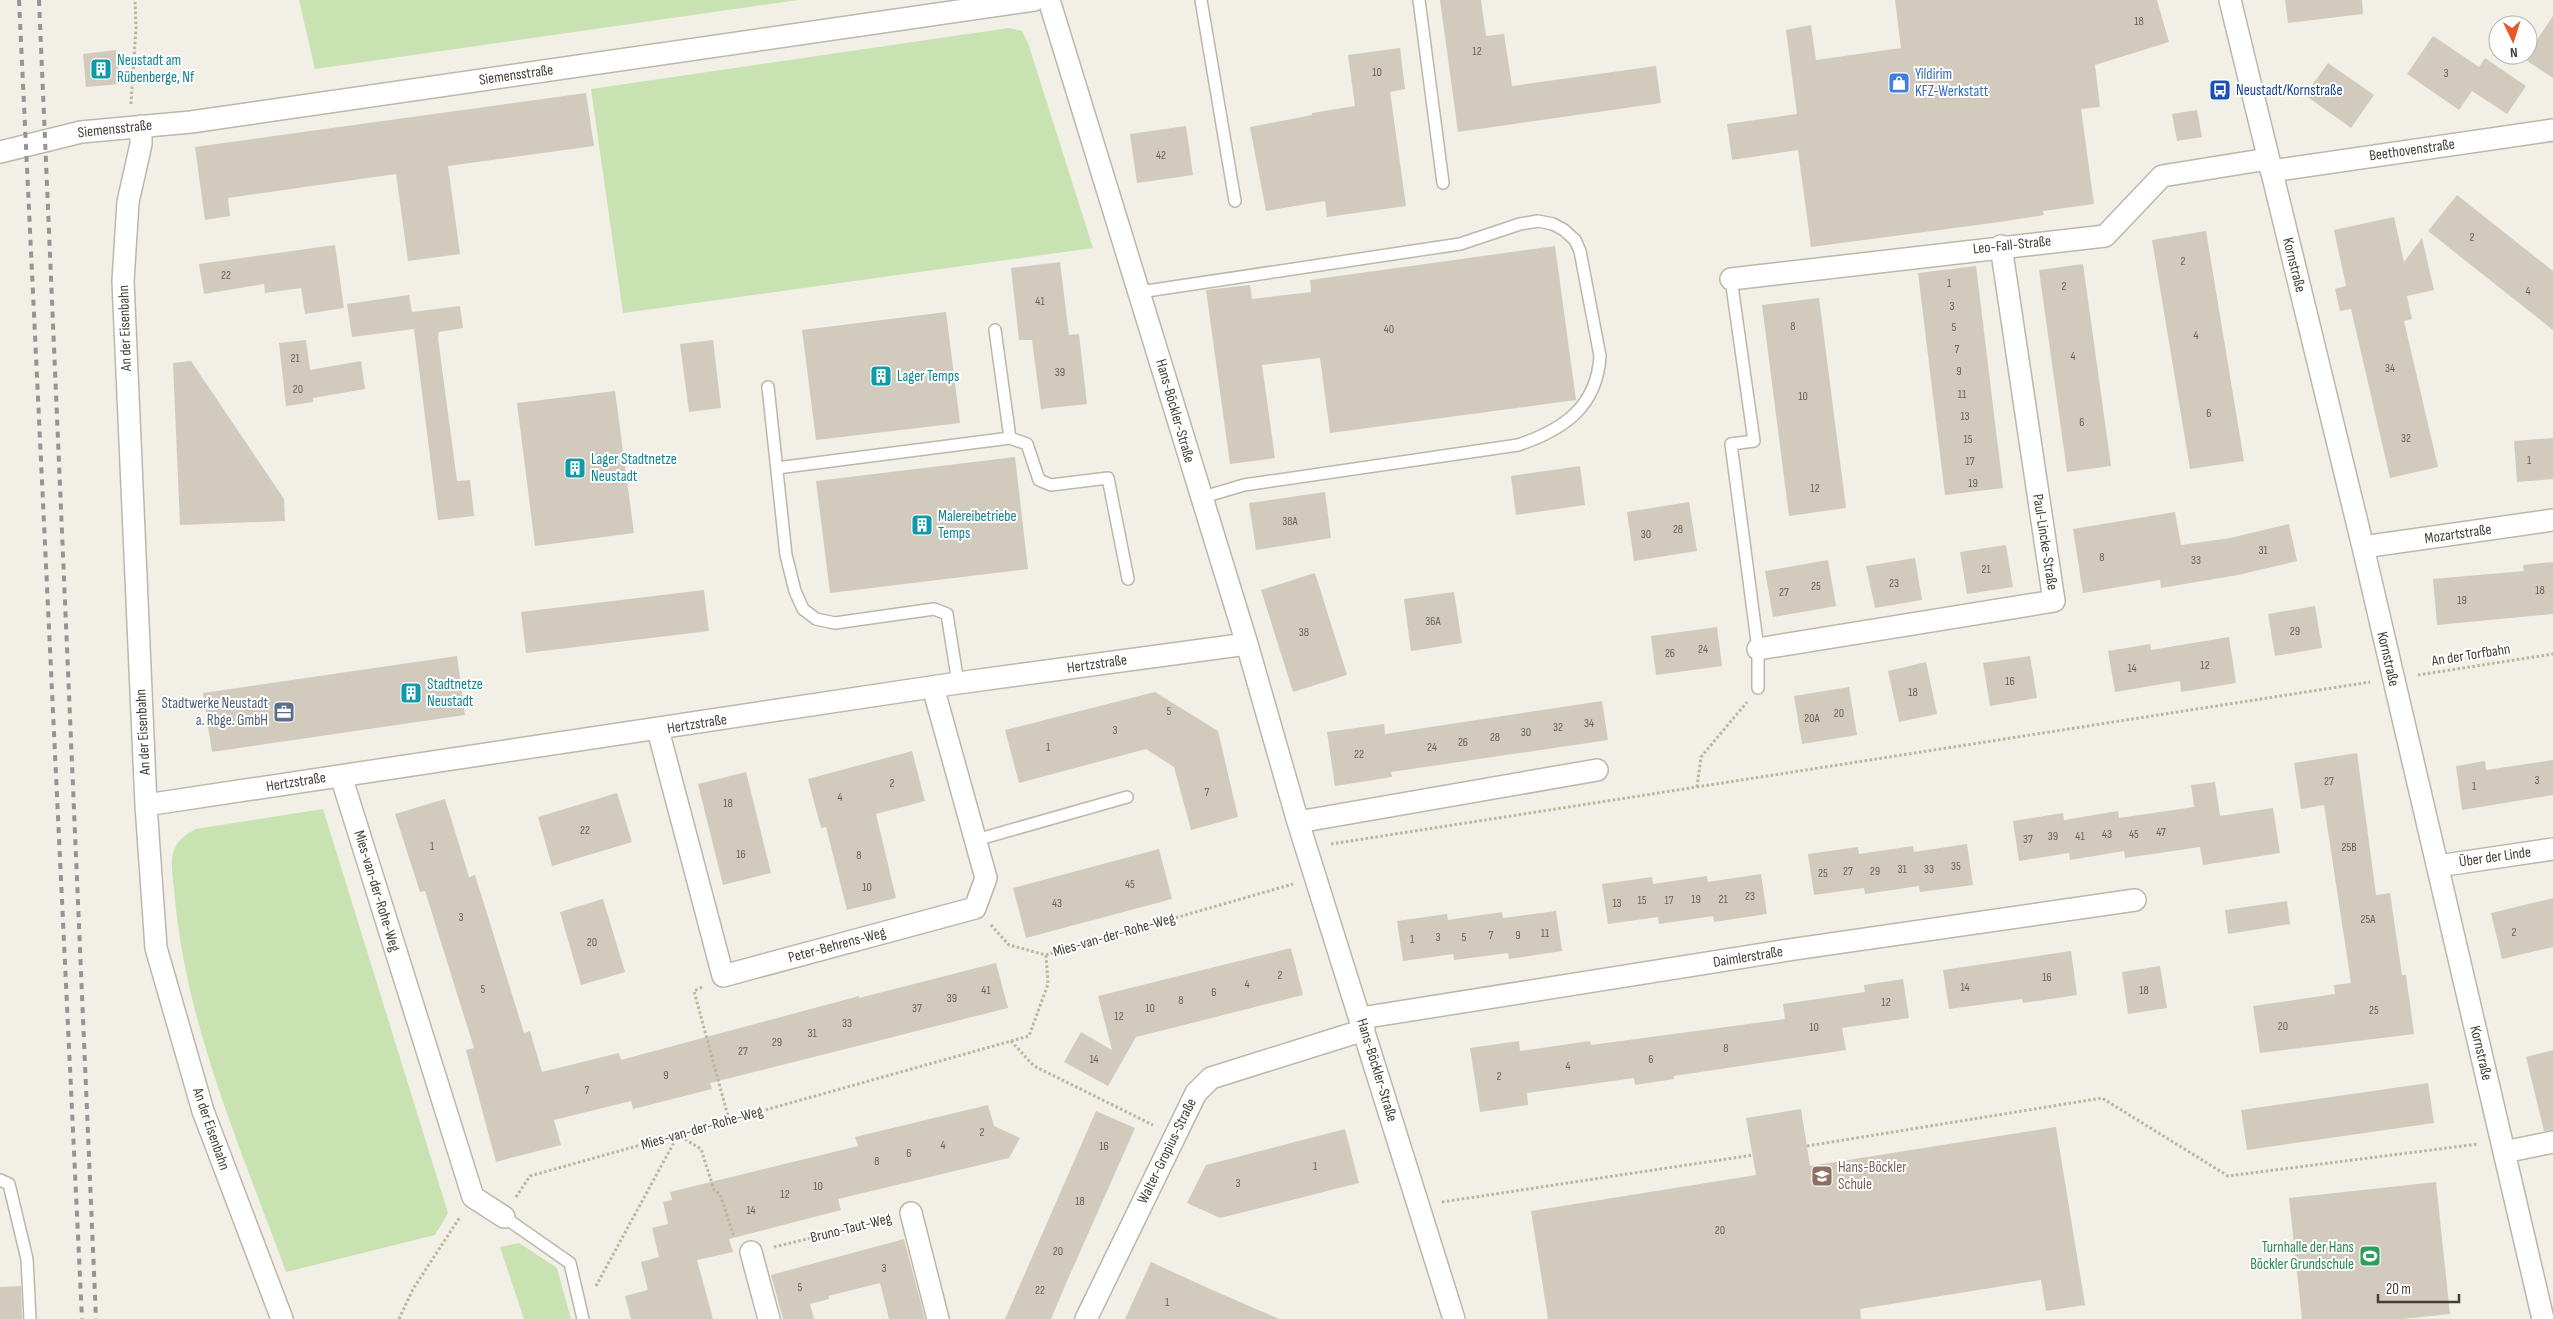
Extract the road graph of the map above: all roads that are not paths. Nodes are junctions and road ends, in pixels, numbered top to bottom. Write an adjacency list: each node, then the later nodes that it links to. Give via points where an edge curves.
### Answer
1 (1034, 0): 6 (street, Siemensstraße, via 211,119)
2 (1049, 0): 14 (street, Hans-Böckler-Straße)
3 (1201, 0): 11 (lane)
4 (1419, 0): 10 (lane)
5 (2230, 0): 9 (street, Kornstraße)
6 (136, 127): 8 (street, Siemensstraße, via 81,132); 32 (street, An der Eisenbahn, via 141,144 128,202 123,281)
7 (2553, 130): 9 (street, Beethovenstraße)
8 (0, 152)
9 (2269, 165): 12 (street, Leo-Fall-Straße, via 2162,176 2105,236); 21 (street, Kornstraße)
10 (1443, 184)
11 (1235, 201)
12 (2001, 246): 13 (street, Leo-Fall-Straße); 24 (street, Paul-Lincke-Straße, via 2054,601)
13 (1731, 279): 24 (lane, via 1754,441 1731,444)
14 (1140, 292): 19 (street, Hans-Böckler-Straße); 19 (lane, via 1460,244 1538,221 1564,230 1575,240 1580,251 1600,356 1599,372 1588,398 1560,427 1518,444 1244,485)
15 (995, 330): 17 (lane)
16 (768, 387): 18 (lane)
17 (1010, 438): 18 (lane); 22 (lane, via 1026,444 1039,480 1050,485 1108,478)
18 (777, 468): 25 (lane, via 786,555 803,609 816,619 835,623 934,609 947,614)
19 (1200, 498): 23 (street, Hans-Böckler-Straße)
20 (2553, 520): 21 (street, Mozartstraße)
21 (2363, 547): 36 (street, Kornstraße)
22 (1128, 579)
23 (1247, 644): 25 (street, Hertzstraße); 33 (street, Hans-Böckler-Straße)
24 (1758, 650): 27 (lane)
25 (958, 683): 26 (street, Hertzstraße)
26 (933, 687): 28 (street, Hertzstraße); 34 (street)
27 (1758, 688)
28 (658, 730): 30 (street, Hertzstraße); 34 (street, Peter-Behrens-Weg, via 723,976 976,908 986,878)
29 (1597, 770): 33 (street)
30 (341, 776): 32 (street, Hertzstraße); 43 (street, Mies-van-der-Rohe-Weg, via 472,1197)
31 (1127, 797): 34 (lane)
32 (146, 805): 47 (street, An der Eisenbahn, via 156,948 203,1111)
33 (1298, 822): 38 (street, Hans-Böckler-Straße)
34 (976, 840)
35 (2553, 849): 36 (street, Über der Linde)
36 (2438, 866): 40 (street, Kornstraße)
37 (2135, 900): 38 (street, Daimlerstraße, via 1795,949)
38 (1362, 1024): 50 (street, Walter-Gropius-Straße, via 1211,1078 1196,1093); 51 (street, Hans-Böckler-Straße)
39 (2553, 1142): 40 (street)
40 (2503, 1146): 52 (street, Kornstraße)
41 (0, 1180): 46 (lane, via 8,1184 27,1259)
42 (912, 1213): 49 (street, Bruno-Taut-Weg)
43 (504, 1217): 45 (lane, via 570,1263)
44 (751, 1252): 48 (street)
45 (582, 1316)
46 (30, 1319)
47 (282, 1319)
48 (769, 1319)
49 (938, 1319)
50 (1086, 1319)
51 (1454, 1319)
52 (2543, 1319)

